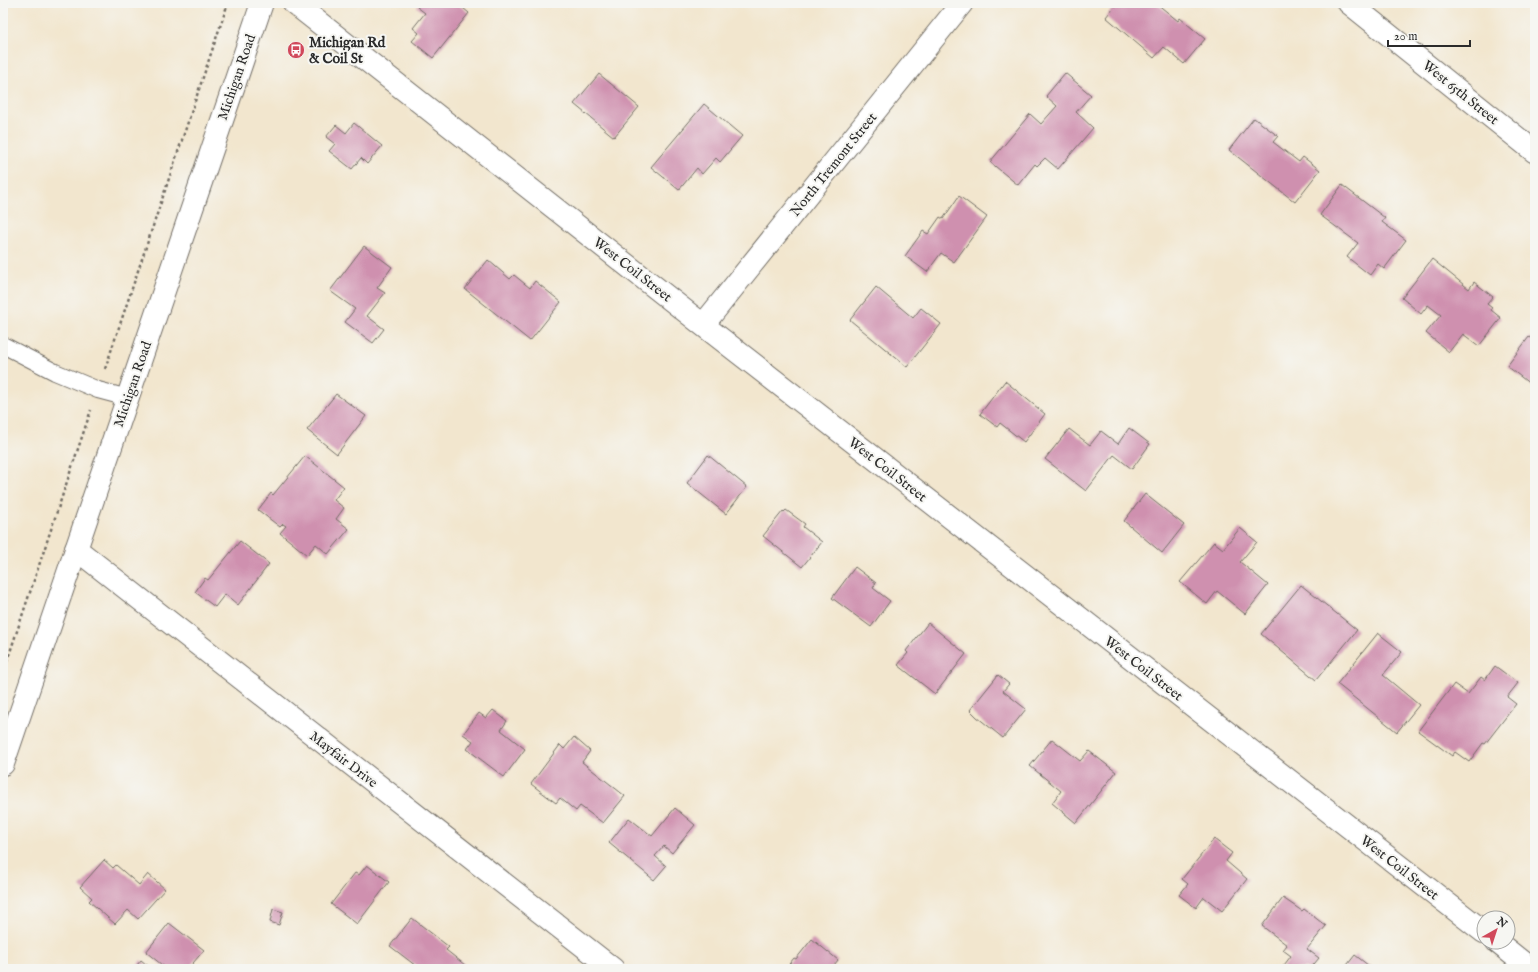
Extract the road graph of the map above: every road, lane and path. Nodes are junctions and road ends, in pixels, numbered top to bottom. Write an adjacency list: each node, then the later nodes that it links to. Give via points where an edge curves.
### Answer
1 (228, 3): 9 (path)
2 (262, 3): 10 (street, Michigan Road)
3 (294, 3): 7 (street, West Coil Street)
4 (962, 3): 7 (street, North Tremont Street)
5 (1349, 3): 6 (street, West 65th Street)
6 (1535, 152)
7 (703, 325): 14 (street, West Coil Street)
8 (3, 346): 9 (lane)
9 (98, 390): 10 (lane); 12 (path)
10 (128, 398): 11 (street, Michigan Road)
11 (76, 549): 13 (street, Michigan Road); 16 (street, Mayfair Drive)
12 (3, 673)
13 (3, 764)
14 (1476, 926)
15 (1507, 950): 17 (street)
16 (613, 969)
17 (1531, 969)

